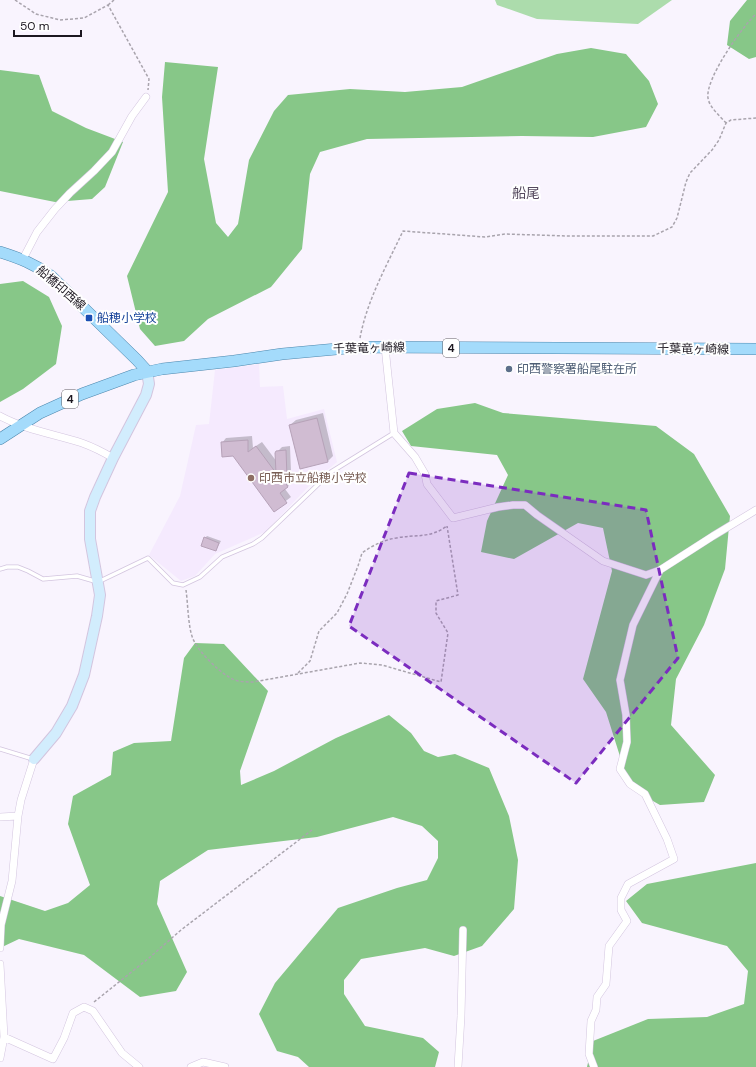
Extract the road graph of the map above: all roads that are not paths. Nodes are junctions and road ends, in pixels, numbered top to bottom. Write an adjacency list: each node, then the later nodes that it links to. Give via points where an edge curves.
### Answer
1 (146, 97): 3 (street, via 112,152 55,209)
2 (0, 252): 3 (main road, 船橋印西線)
3 (23, 259): 6 (main road, 船橋印西線, via 51,276)
4 (385, 347): 5 (main road, 千葉竜ヶ崎線 / 4); 6 (main road, 千葉竜ヶ崎線 / 4, via 282,354); 9 (street)
5 (756, 349)
6 (147, 371): 8 (main road, 千葉竜ヶ崎線 / 4, via 82,394 40,413); 11 (street, via 149,384 146,395)
7 (0, 416): 8 (street)
8 (20, 426): 10 (main road, 千葉竜ヶ崎線 / 4); 11 (street, via 83,443)
9 (394, 433): 14 (street, via 416,457 427,484 453,518 498,507 526,506 603,561 646,575); 15 (lane, via 331,472 262,538 222,557 200,577 186,584 173,583 148,558)
10 (0, 440)
11 (113, 458): 15 (street, via 90,511 90,539)
12 (756, 510): 14 (street)
13 (0, 569): 15 (lane, via 18,567 43,579 77,576)
14 (660, 570): 29 (street, via 633,625 620,680 626,715 626,742 620,769 630,784 645,794 674,859 628,884 621,898 621,910 627,921 609,946 606,984 597,997 596,1010 591,1021 589,1054)
15 (98, 582): 17 (street, via 100,594 97,616 82,681 72,706 56,733)
16 (0, 749): 17 (lane)
17 (34, 759): 18 (street)
18 (18, 816): 19 (street); 21 (street, via 12,881 1,925)
19 (0, 817)
20 (463, 930): 28 (street)
21 (0, 948)
22 (0, 964): 23 (street)
23 (4, 1037): 24 (street); 25 (street, via 53,1059 74,1013 84,1006 93,1011 122,1053)
24 (0, 1058)
25 (139, 1067)
26 (191, 1067): 27 (street, via 203,1062)
27 (225, 1067)
28 (458, 1067)
29 (594, 1067)

